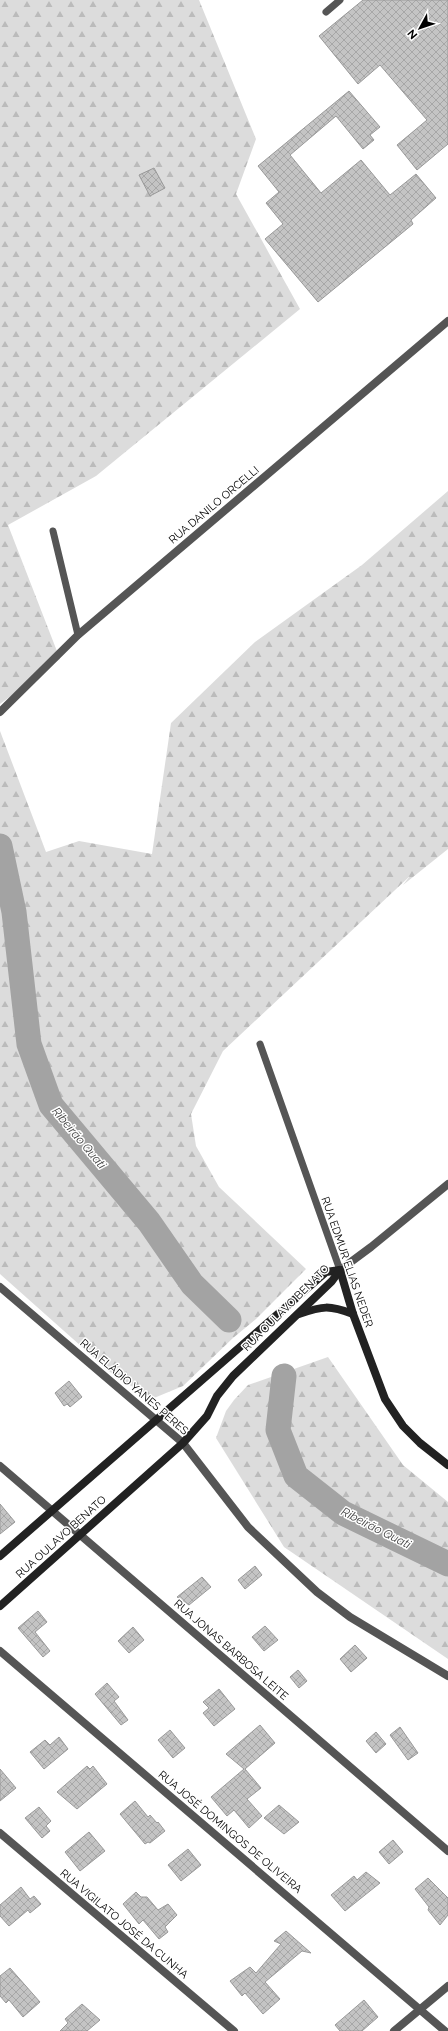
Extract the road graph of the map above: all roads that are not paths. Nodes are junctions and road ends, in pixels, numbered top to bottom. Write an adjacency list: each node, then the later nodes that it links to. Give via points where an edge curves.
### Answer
1 (340, 0): 2 (lane)
2 (326, 12)
3 (448, 321): 5 (street, RUA DANILO ORCELLI)
4 (53, 531): 5 (lane)
5 (78, 635): 6 (street, RUA DANILO ORCELLI)
6 (0, 712)
7 (260, 1044): 9 (lane, RUA EDMUR ELIAS NEDER)
8 (448, 1184): 9 (street)
9 (340, 1270): 11 (street, RUA EDMUR ELIAS NEDER); 12 (street, RUA OULAVO BENATO); 13 (street, RUA OULAVO BENATO, via 326,1272)
10 (0, 1287): 13 (street, RUA ELÁDIO YANES PERES)
11 (353, 1314): 12 (street, via 332,1306); 15 (street, RUA EDMUR ELIAS NEDER, via 385,1400 403,1426)
12 (296, 1315): 14 (street, RUA OULAVO BENATO, via 233,1376 217,1396 207,1416)
13 (155, 1420): 14 (street, RUA ELÁDIO YANES PERES); 17 (street, RUA OULAVO BENATO)
14 (183, 1443): 18 (street, RUA OULAVO BENATO); 22 (street, RUA ELÁDIO YANES PERES, via 248,1527 318,1592 350,1617)
15 (448, 1465)
16 (0, 1466): 17 (street, RUA JONAS BARBOSA LEITE)
17 (52, 1510): 18 (street, RUA JONAS BARBOSA LEITE); 19 (street, RUA OULAVO BENATO)
18 (79, 1534): 20 (street, RUA OULAVO BENATO); 24 (street, RUA JONAS BARBOSA LEITE)
19 (0, 1556)
20 (0, 1606)
21 (0, 1651): 26 (street, RUA JOSÉ DOMINGOS DE OLIVEIRA)
22 (448, 1676)
23 (0, 1833): 27 (street, RUA VIGILATO JOSÉ DA CUNHA)
24 (448, 1851)
25 (448, 1986): 26 (street)
26 (420, 2009): 28 (street); 29 (street, RUA JOSÉ DOMINGOS DE OLIVEIRA)
27 (234, 2031)
28 (394, 2031)
29 (445, 2031)

